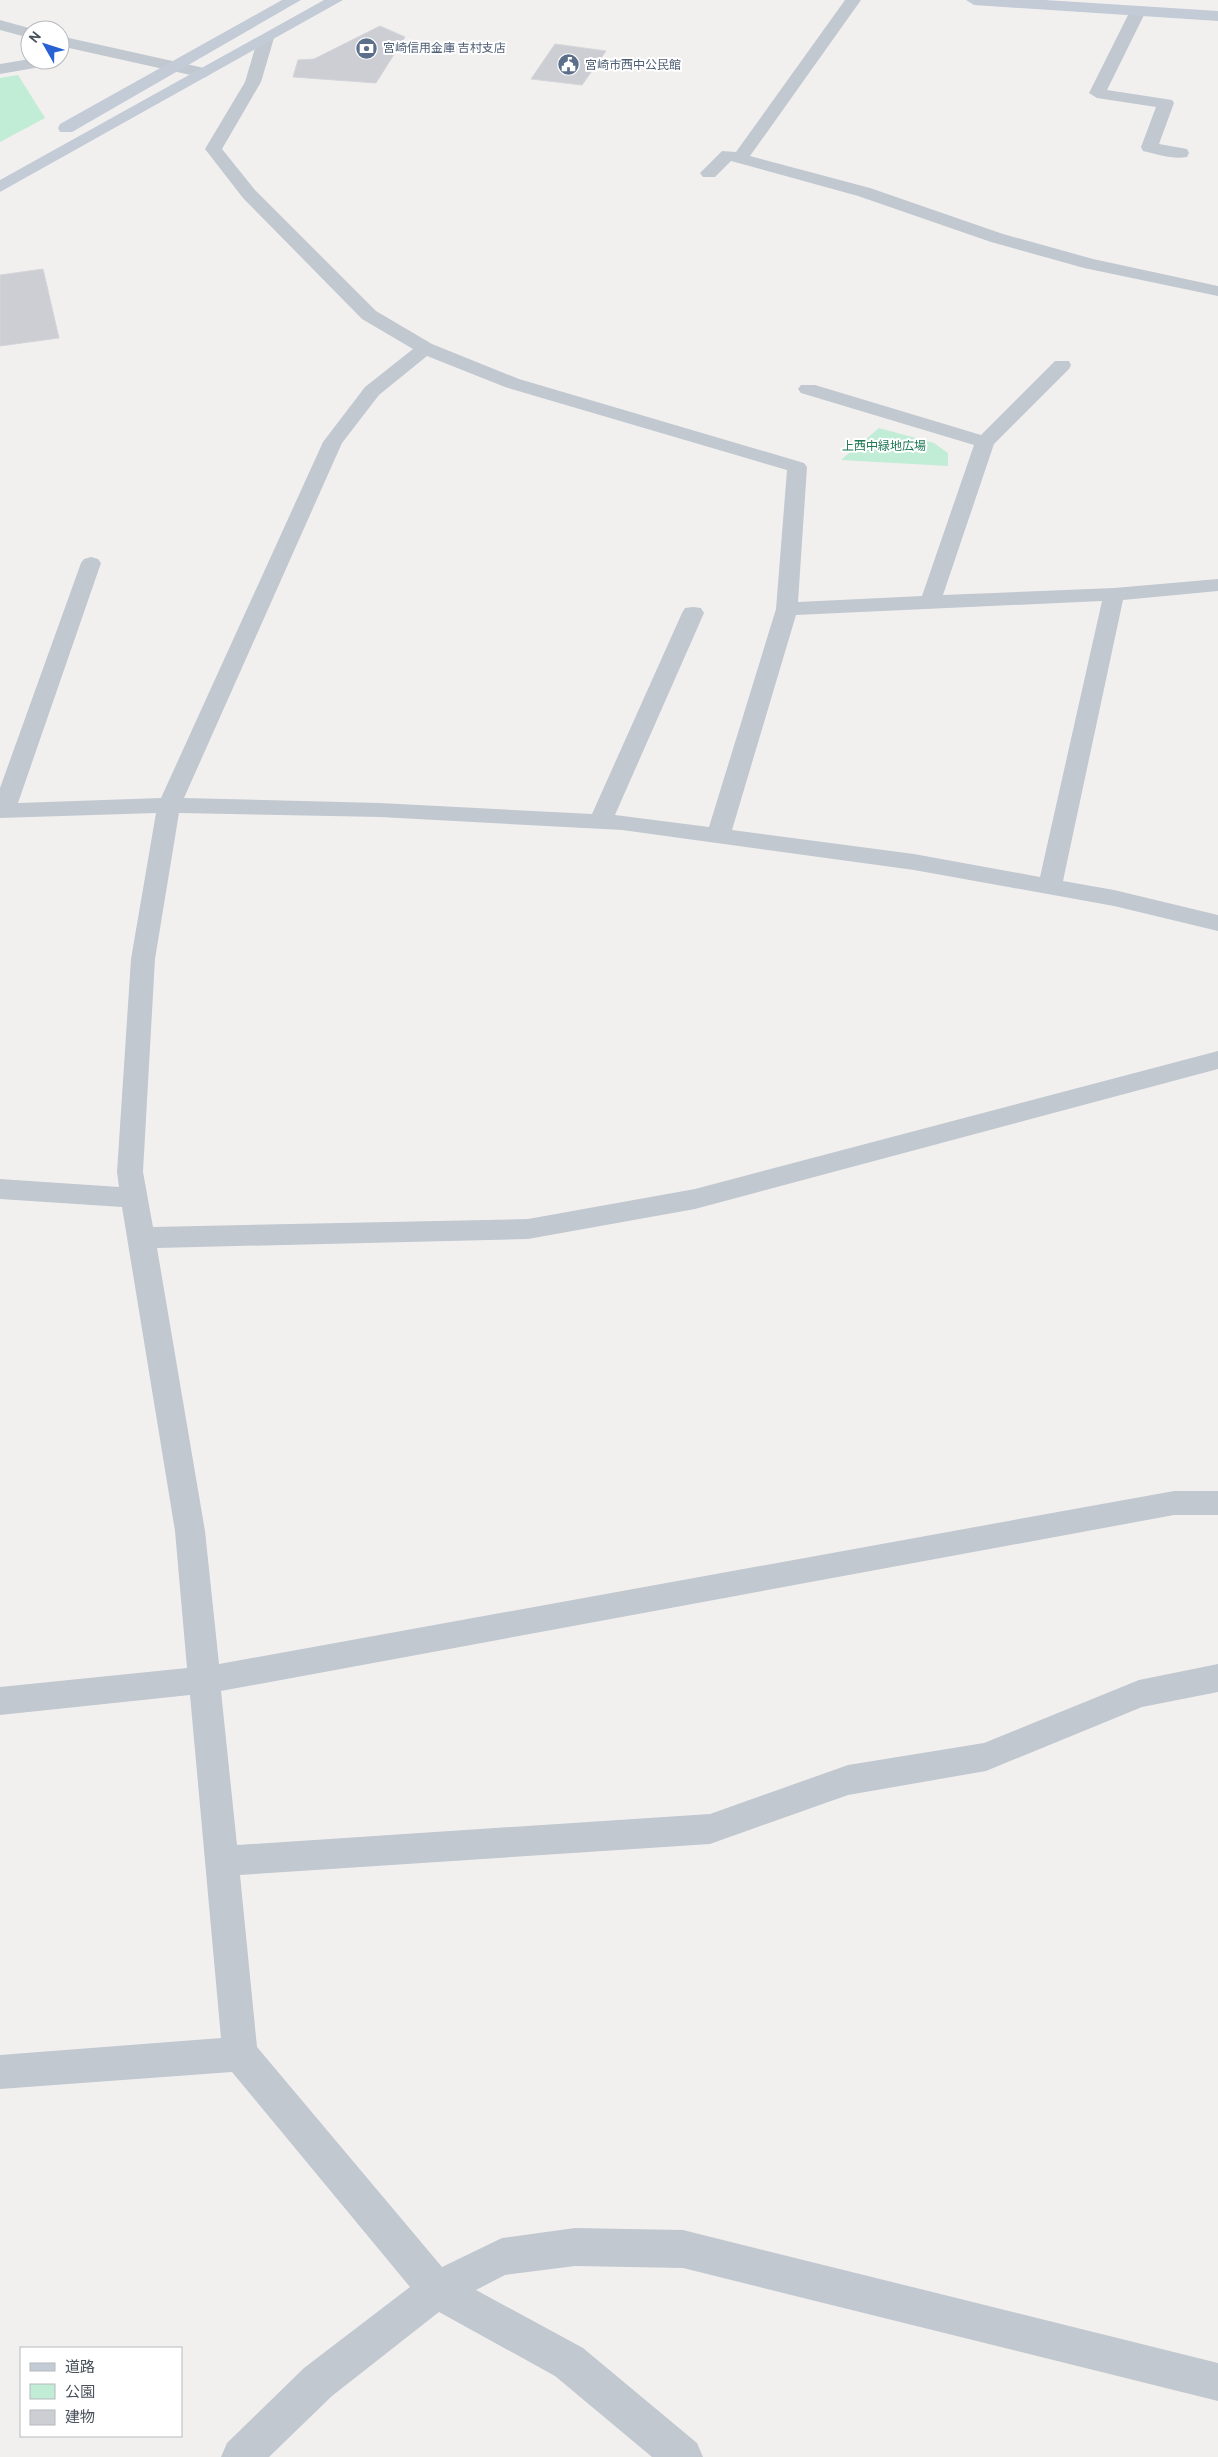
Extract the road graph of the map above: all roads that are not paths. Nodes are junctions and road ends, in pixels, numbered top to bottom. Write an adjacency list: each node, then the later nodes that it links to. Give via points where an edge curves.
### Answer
1 (293, 0): 14 (street)
2 (335, 0): 9 (street)
3 (853, 0): 19 (street)
4 (974, 0): 5 (street)
5 (1138, 11): 6 (street); 18 (street, via 1097,93 1166,103 1149,147)
6 (1218, 16)
7 (0, 25): 8 (street)
8 (20, 30)
9 (266, 38): 16 (street); 23 (street, via 252,82 213,149 249,194 369,315)
10 (70, 44): 11 (street)
11 (104, 52): 12 (street); 14 (street)
12 (70, 57)
13 (20, 66): 15 (street)
14 (174, 66): 16 (street); 17 (street)
15 (0, 69)
16 (204, 73): 21 (street)
17 (50, 138)
18 (1181, 153)
19 (740, 158): 20 (street, via 728,155); 22 (street, via 864,192 997,238 1090,264)
20 (709, 173)
21 (0, 187)
22 (1218, 291)
23 (425, 348): 31 (street, via 512,383 797,467); 33 (street, via 372,390 333,442)
24 (1062, 365): 26 (street)
25 (808, 389): 26 (street)
26 (985, 442): 30 (street)
27 (92, 563): 34 (street)
28 (1218, 585): 29 (street)
29 (1114, 594): 30 (street); 37 (street)
30 (930, 602): 31 (street)
31 (788, 609): 36 (street)
32 (693, 613): 35 (street)
33 (169, 805): 34 (street); 35 (street, via 380,810); 41 (street, via 143,958 130,1172)
34 (2, 811)
35 (600, 822): 36 (street)
36 (718, 836): 37 (street, via 914,862)
37 (1050, 886): 38 (street)
38 (1218, 923)
39 (1218, 1060): 42 (street, via 695,1199 528,1229)
40 (0, 1189): 41 (street)
41 (134, 1198): 42 (street)
42 (140, 1238): 45 (street, via 190,1531)
43 (1218, 1503): 45 (street, via 1174,1503)
44 (1218, 1678): 47 (street, via 1139,1694 986,1758 848,1780 710,1829)
45 (205, 1680): 46 (street); 47 (street)
46 (0, 1702)
47 (221, 1861): 48 (street)
48 (240, 2054): 49 (street); 50 (street)
49 (0, 2072)
50 (437, 2290): 51 (street, via 502,2257 575,2247 683,2249); 52 (street, via 318,2382); 53 (street, via 569,2362)
51 (1218, 2382)
52 (241, 2457)
53 (683, 2457)

